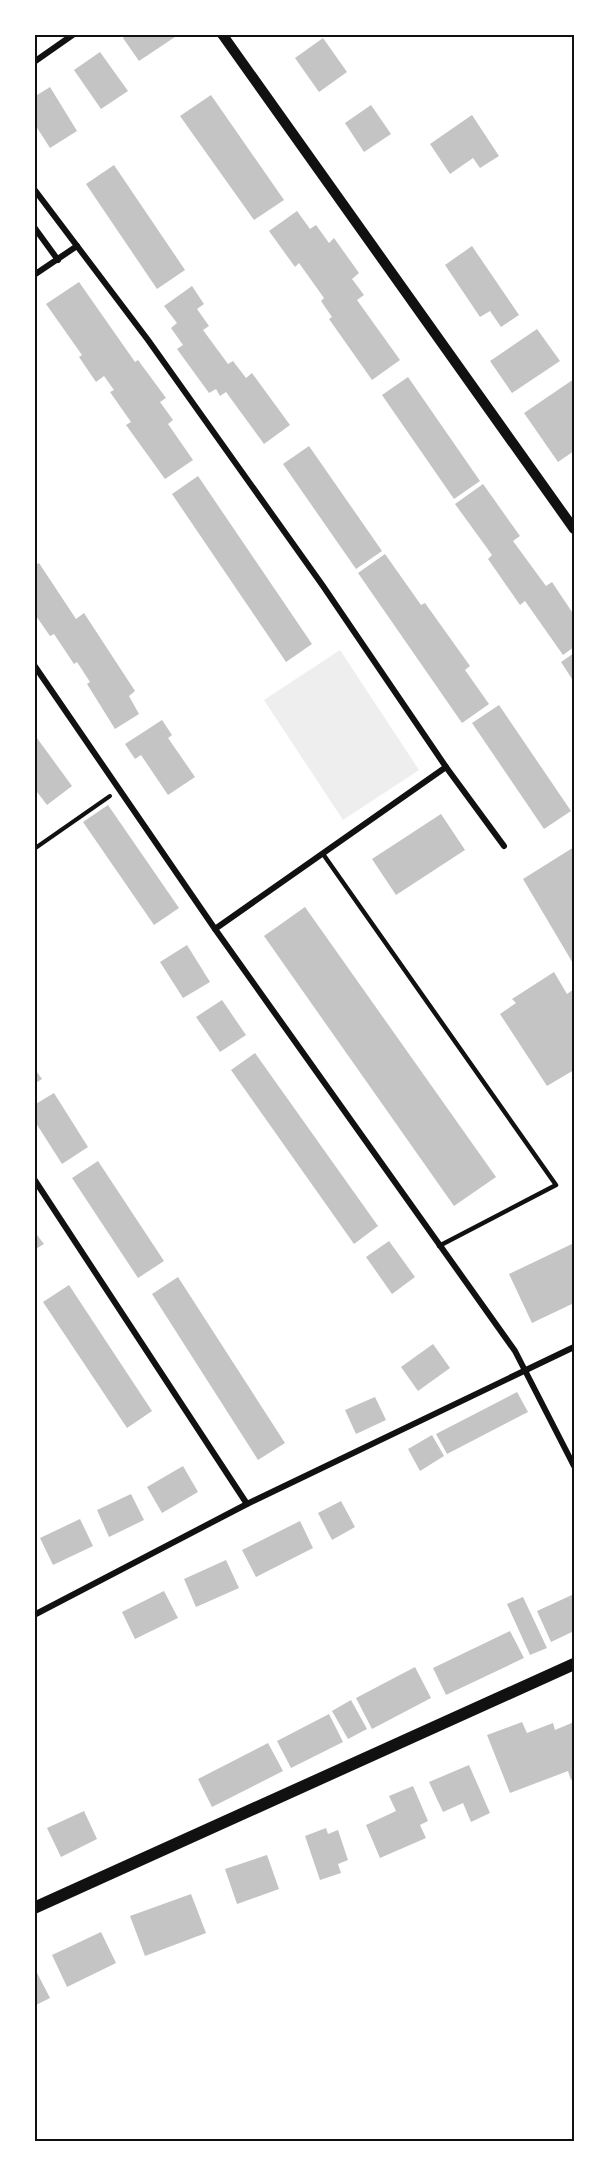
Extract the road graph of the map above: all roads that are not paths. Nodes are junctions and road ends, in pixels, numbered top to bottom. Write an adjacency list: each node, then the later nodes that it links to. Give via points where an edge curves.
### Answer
1 (74, 34): 3 (street)
2 (222, 34): 9 (street)
3 (34, 62)
4 (34, 189): 6 (street)
5 (34, 227): 7 (street)
6 (77, 246): 7 (street); 11 (street, via 323,586)
7 (58, 260): 8 (street)
8 (34, 275)
9 (574, 529)
10 (34, 664): 14 (street)
11 (446, 767): 12 (street); 13 (street)
12 (504, 846)
13 (323, 854): 14 (street); 16 (lane, via 556,1185)
14 (215, 929): 16 (street)
15 (34, 1179): 20 (street)
16 (440, 1246): 18 (street)
17 (574, 1347): 18 (street)
18 (526, 1370): 19 (street); 20 (street)
19 (574, 1466)
20 (247, 1504): 21 (street)
21 (34, 1615)
22 (574, 1664): 23 (main road)
23 (34, 1908)

